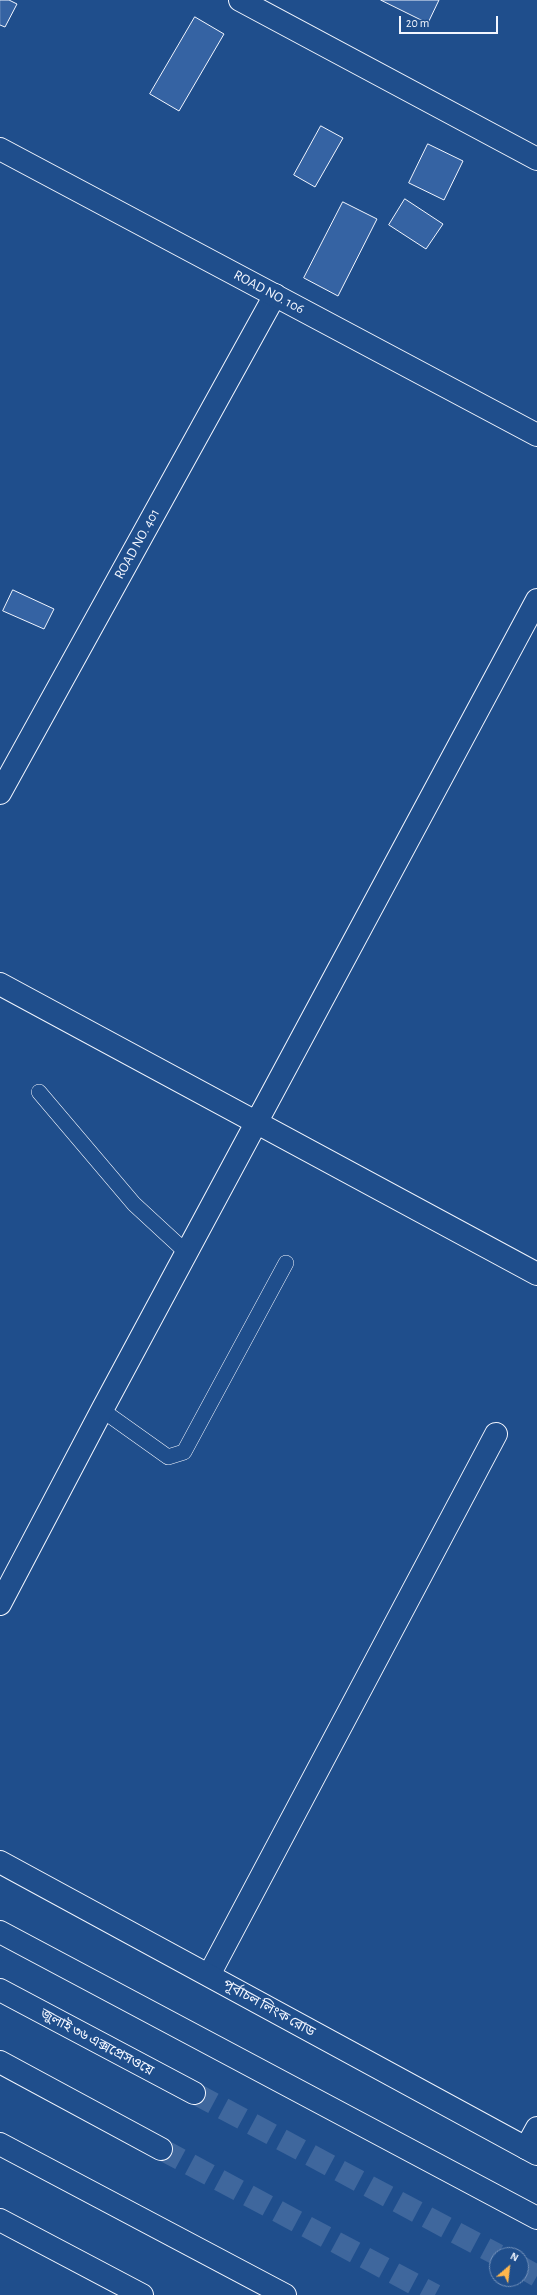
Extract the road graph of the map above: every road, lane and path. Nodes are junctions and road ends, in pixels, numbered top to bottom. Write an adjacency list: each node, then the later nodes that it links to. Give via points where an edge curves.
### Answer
1 (240, 0): 3 (main road)
2 (0, 149): 4 (main road, ROAD NO. 106)
3 (537, 159)
4 (275, 296): 5 (main road, ROAD NO. 106); 7 (main road, ROAD NO. 401)
5 (537, 435)
6 (537, 600): 10 (main road)
7 (0, 793)
8 (0, 984): 10 (main road)
9 (40, 1092): 11 (lane, via 134,1204)
10 (256, 1122): 11 (main road); 13 (main road)
11 (186, 1252): 14 (main road)
12 (286, 1264): 14 (lane, via 184,1452 168,1457)
13 (537, 1274)
14 (102, 1410): 16 (main road)
15 (496, 1434): 19 (main road)
16 (0, 1604)
17 (0, 1862): 19 (main road, পূর্বাচল লিংক রোড)
18 (0, 1932): 27 (main road)
19 (209, 1975): 26 (main road, পূর্বাচল লিংক রোড)
20 (0, 1990): 22 (main road, জুলাই ৩৬ এক্সপ্রেসওয়ে)
21 (0, 2062): 25 (main road)
22 (194, 2093)
23 (537, 2128): 26 (main road)
24 (0, 2144): 30 (main road)
25 (161, 2149)
26 (532, 2151)
27 (537, 2218)
28 (0, 2220): 29 (main road)
29 (142, 2295)
30 (285, 2295)

